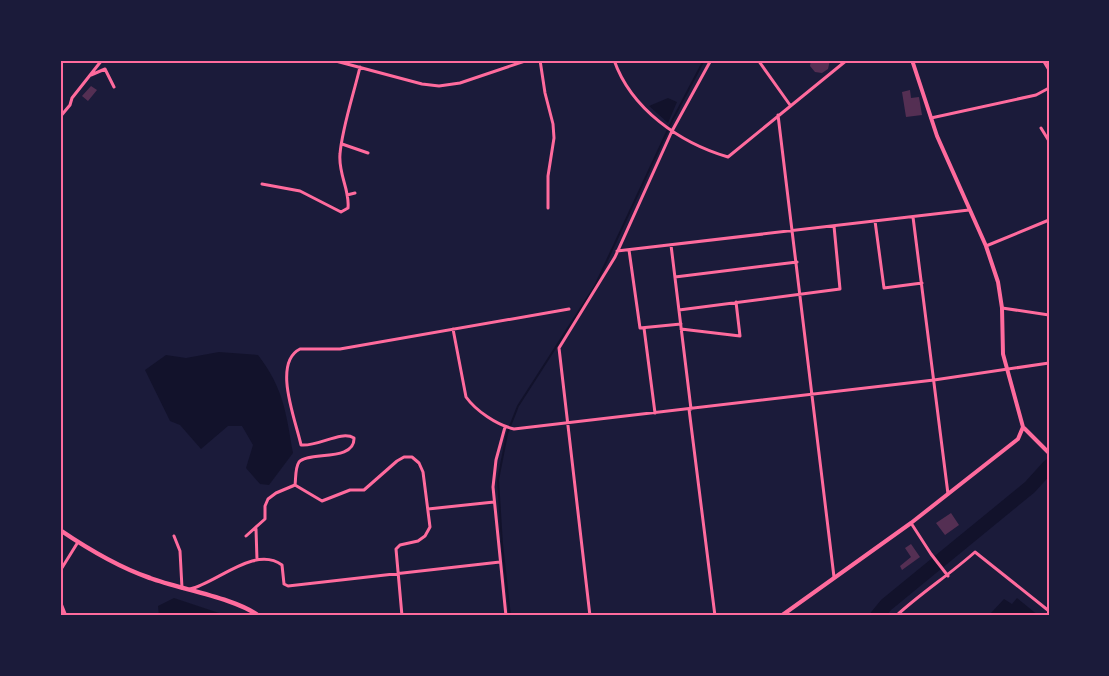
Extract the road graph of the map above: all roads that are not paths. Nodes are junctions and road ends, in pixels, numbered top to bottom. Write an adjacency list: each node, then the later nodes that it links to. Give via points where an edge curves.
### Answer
1 (102, 60): 13 (street)
2 (332, 60): 11 (street)
3 (528, 60): 11 (street, via 460,83 439,86)
4 (540, 60): 32 (street, via 554,135)
5 (614, 60): 21 (street, via 627,89)
6 (711, 60): 21 (street)
7 (758, 60): 16 (street)
8 (847, 60): 16 (street)
9 (912, 60): 19 (street)
10 (1043, 60): 12 (street)
11 (360, 67): 23 (street)
12 (1049, 70)
13 (89, 76): 14 (street, via 105,69); 18 (street)
14 (114, 87)
15 (1049, 88): 19 (street, via 1036,95)
16 (790, 105): 17 (street)
17 (778, 114): 21 (street, via 728,157); 38 (street)
18 (60, 117)
19 (931, 118): 33 (street)
20 (1041, 128): 22 (street)
21 (672, 130): 42 (street)
22 (1049, 141)
23 (342, 144): 24 (street); 26 (street)
24 (368, 153)
25 (347, 170): 26 (street)
26 (340, 171): 29 (street)
27 (262, 184): 30 (street, via 300,191 341,212 348,208)
28 (355, 192): 29 (street)
29 (347, 195): 30 (street)
30 (349, 201): 31 (street)
31 (354, 201)
32 (548, 208)
33 (969, 210): 34 (street); 40 (street)
34 (913, 217): 36 (street); 45 (street)
35 (1049, 220): 40 (street)
36 (875, 221): 37 (street); 45 (street, via 884,288)
37 (834, 226): 38 (street); 46 (street, via 840,289)
38 (794, 231): 39 (street); 43 (street)
39 (671, 245): 41 (street); 44 (street)
40 (986, 246): 48 (street)
41 (629, 250): 42 (street); 53 (street, via 640,328)
42 (617, 251): 62 (street, via 559,348)
43 (797, 262): 44 (street); 46 (street)
44 (675, 277): 50 (street)
45 (922, 283): 58 (street)
46 (801, 294): 47 (street); 59 (street)
47 (736, 302): 50 (street); 55 (street, via 740,336)
48 (1002, 308): 51 (street); 57 (street)
49 (569, 309): 54 (street)
50 (679, 310): 52 (street)
51 (1049, 315)
52 (681, 324): 53 (street); 55 (street)
53 (644, 328): 61 (street)
54 (453, 329): 63 (street, via 466,397); 66 (street, via 340,349 295,351 286,369 286,382 302,445 338,436 354,438 351,448 326,457 301,459)
55 (681, 329): 60 (street)
56 (1049, 363): 57 (street)
57 (1007, 370): 58 (street); 64 (street)
58 (934, 380): 59 (street); 67 (street)
59 (812, 394): 60 (street); 81 (street)
60 (690, 409): 61 (street); 90 (street)
61 (655, 413): 62 (street)
62 (568, 423): 63 (street); 89 (street)
63 (505, 427): 68 (street, via 496,460)
64 (1023, 428): 65 (street); 67 (street, via 1018,439)
65 (1048, 452)
66 (295, 485): 69 (street, via 322,501 350,490 364,490 397,461 412,457 423,472); 71 (street, via 268,499 265,519)
67 (948, 494): 70 (street)
68 (494, 502): 69 (street); 77 (street)
69 (428, 509): 79 (street, via 430,526 425,536 396,549)
70 (912, 523): 80 (street); 81 (street)
71 (255, 529): 74 (street); 76 (street)
72 (60, 530): 75 (main road)
73 (174, 536): 82 (street)
74 (246, 537)
75 (78, 542): 78 (street); 82 (main road, via 130,570)
76 (257, 560): 79 (street, via 282,565 284,584 288,586); 82 (street, via 252,559 201,587)
77 (500, 562): 79 (street); 88 (street)
78 (60, 571)
79 (397, 573): 87 (street)
80 (948, 576): 84 (street, via 975,552); 92 (street, via 923,591)
81 (834, 580): 91 (street)
82 (185, 589): 86 (main road, via 235,604)
83 (60, 601): 85 (street)
84 (1049, 610)
85 (66, 616)
86 (259, 616)
87 (402, 616)
88 (506, 616)
89 (590, 616)
90 (715, 616)
91 (782, 616)
92 (896, 616)

